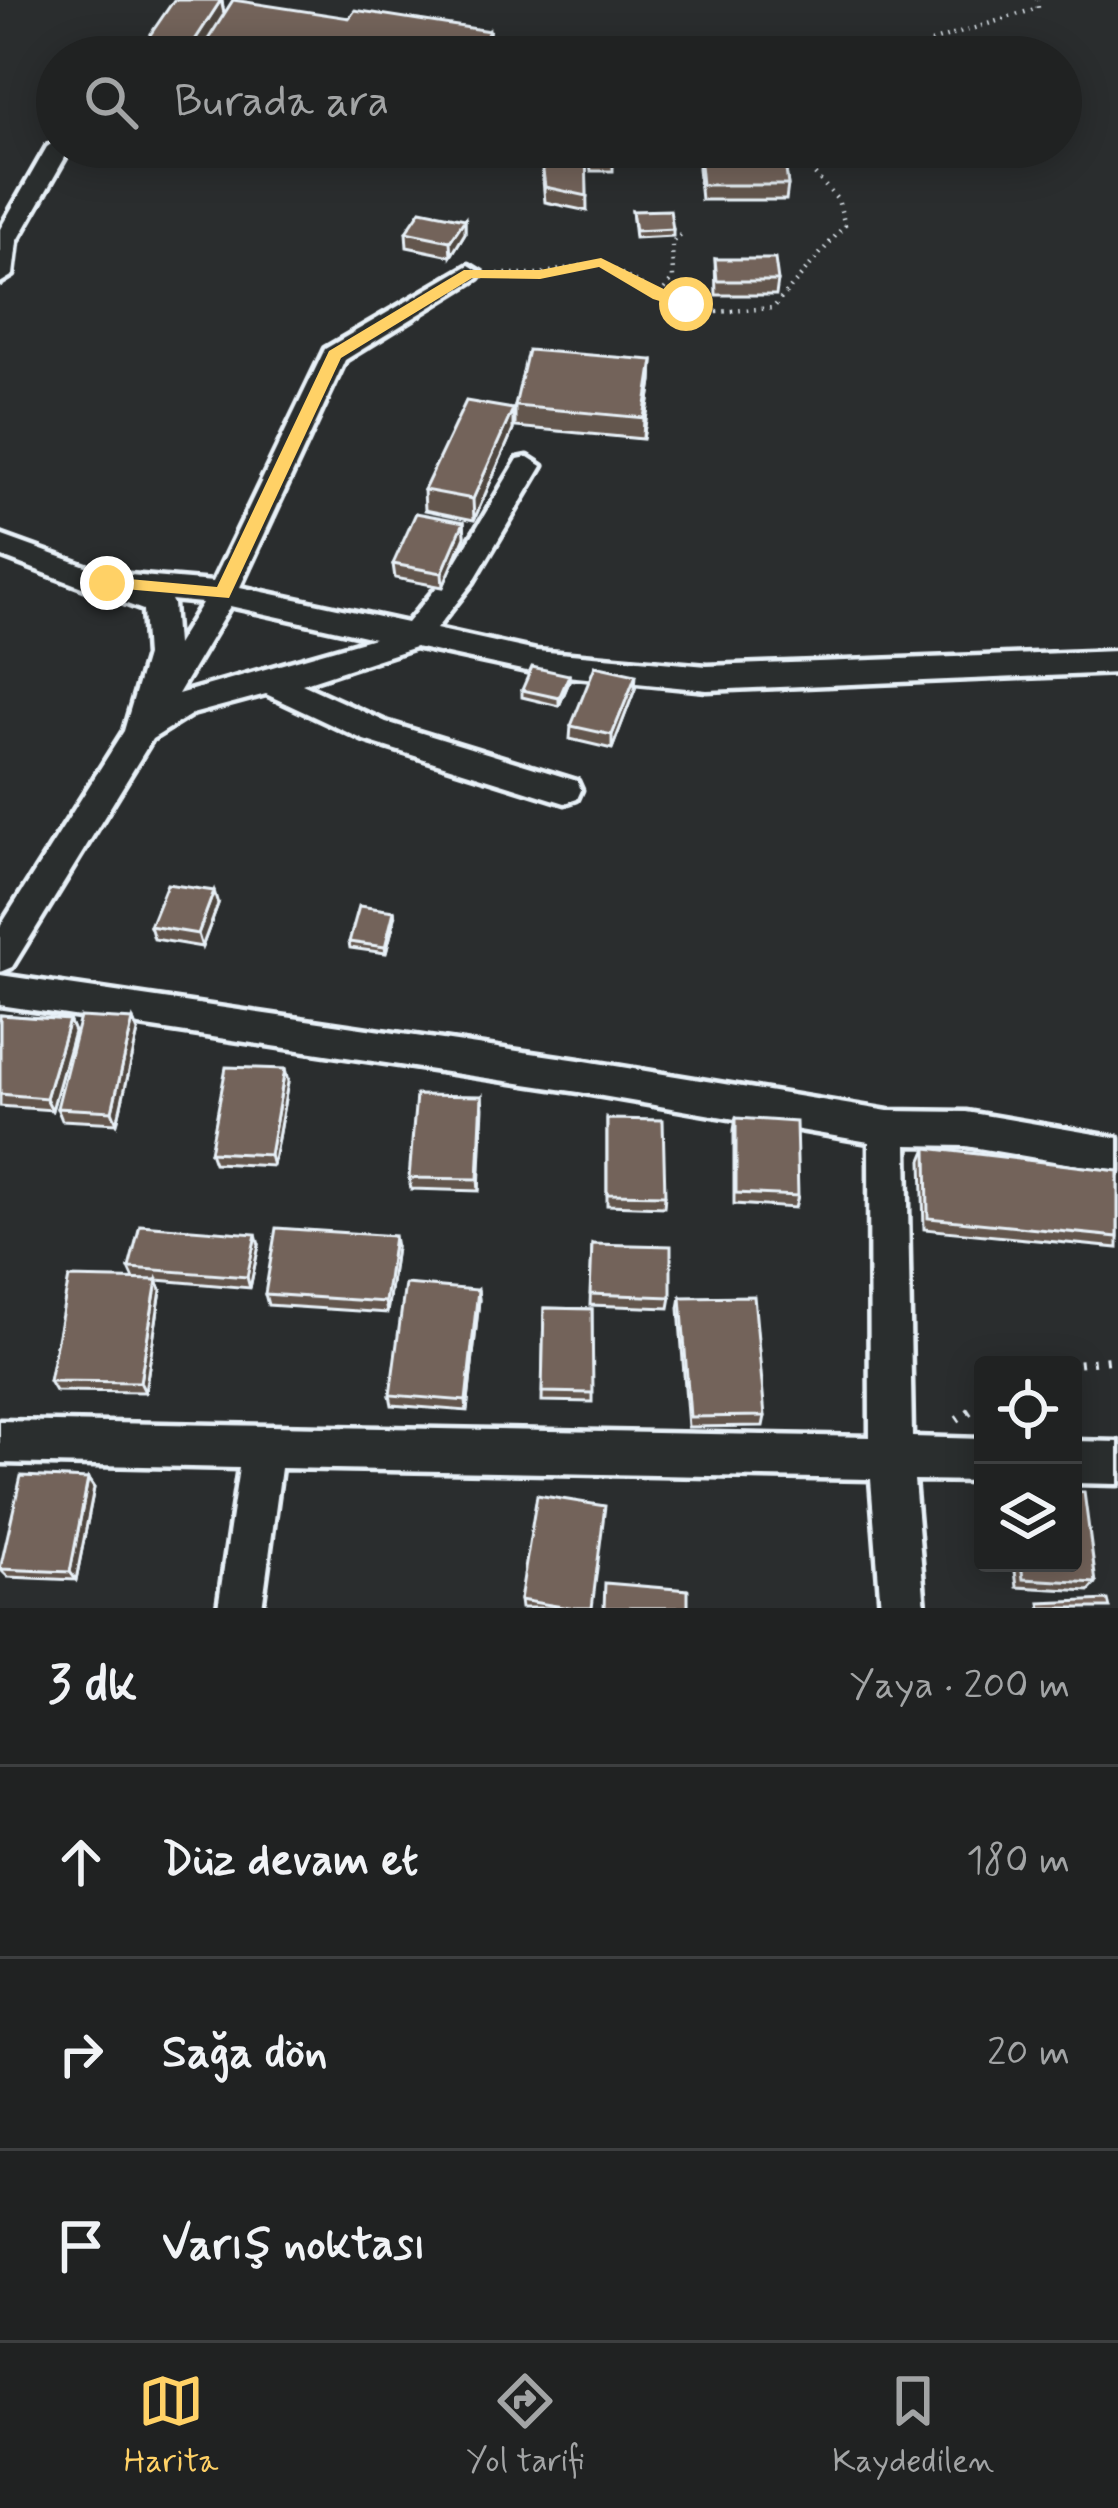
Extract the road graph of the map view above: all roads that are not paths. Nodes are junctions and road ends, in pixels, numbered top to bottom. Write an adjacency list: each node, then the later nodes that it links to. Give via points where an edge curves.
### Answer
1 (46, 168): 3 (street, via 5,242)
2 (469, 273): 7 (street, via 334,355)
3 (0, 275)
4 (529, 466): 8 (street, via 463,575)
5 (0, 545): 6 (street)
6 (107, 583): 7 (street); 11 (street, via 158,604 161,656)
7 (222, 594): 8 (street); 11 (street)
8 (414, 636): 9 (street, via 536,662 707,678); 10 (street)
9 (1118, 662)
10 (268, 682): 11 (street, via 182,705); 12 (street, via 375,731)
11 (139, 734): 13 (street)
12 (565, 790)
13 (0, 957)
14 (0, 989): 15 (street)
15 (888, 1128): 16 (street, via 966,1129); 19 (street)
16 (1118, 1155)
17 (0, 1442): 18 (street)
18 (263, 1447): 19 (street); 23 (street)
19 (891, 1458): 20 (street); 24 (street)
20 (974, 1460)
21 (1082, 1462): 22 (street)
22 (1118, 1462)
23 (240, 1608)
24 (903, 1608)

